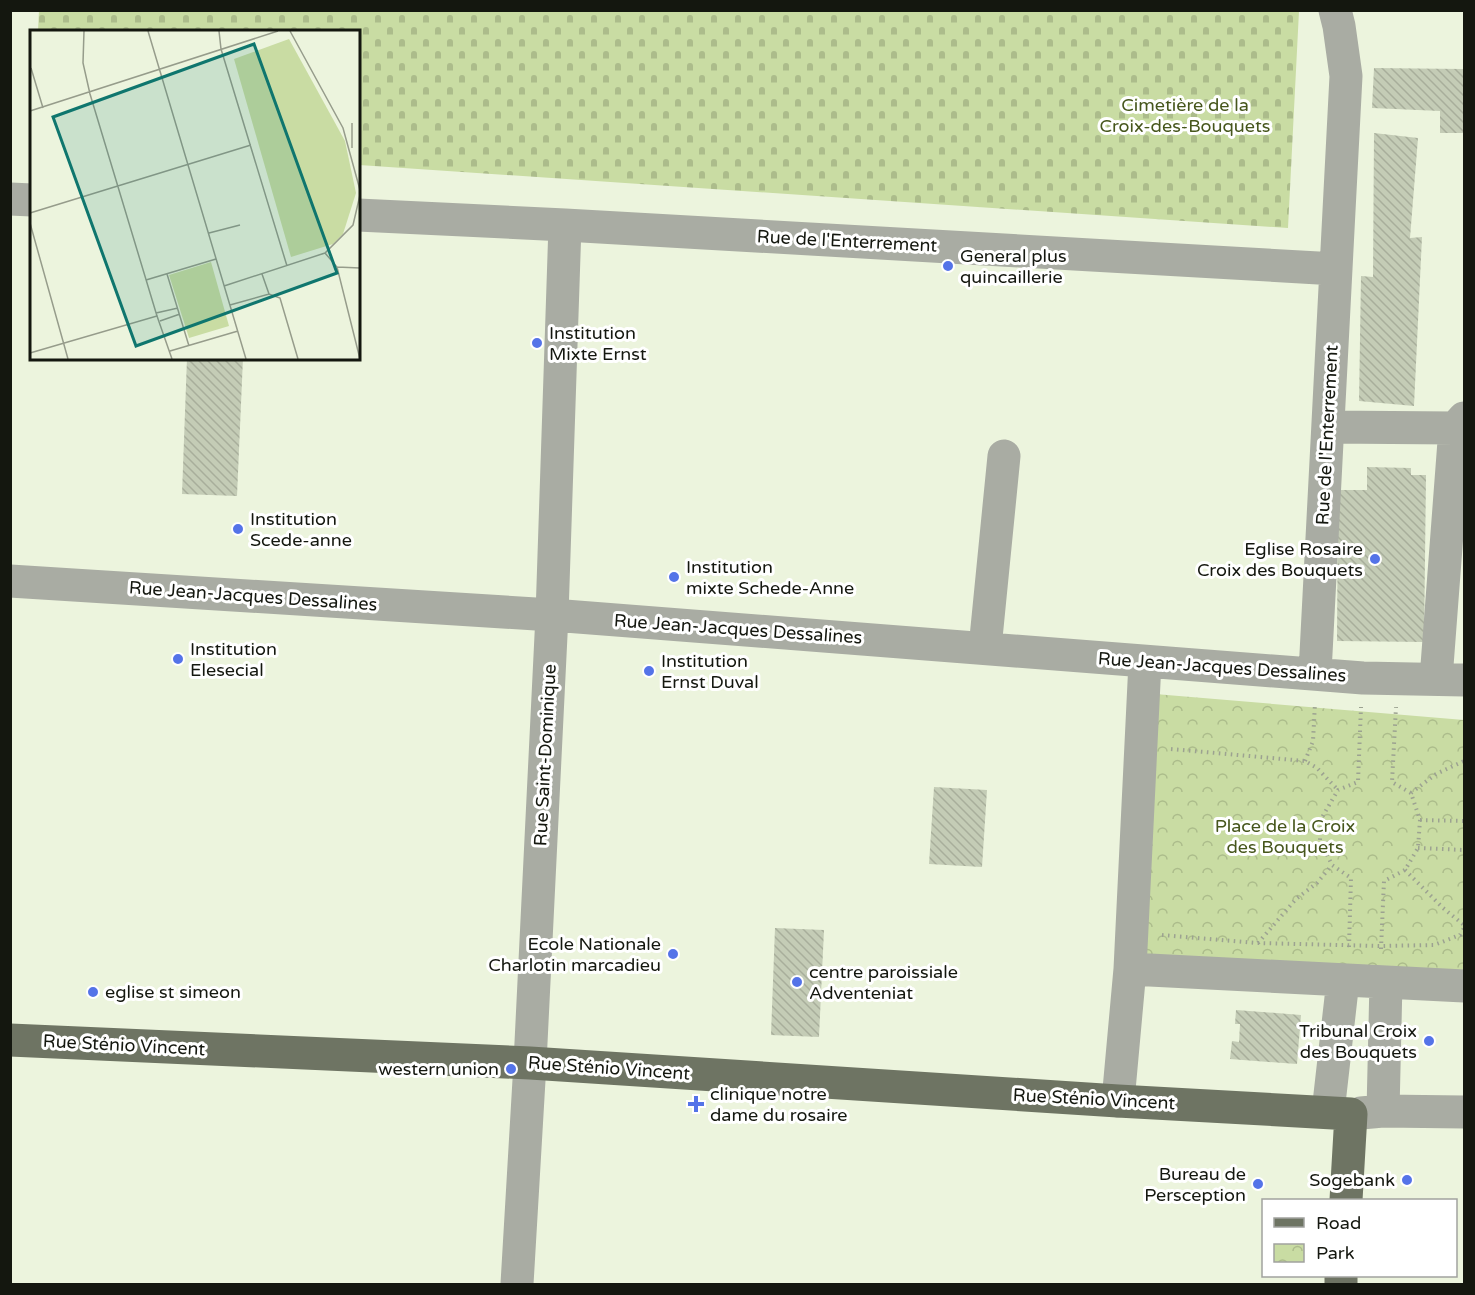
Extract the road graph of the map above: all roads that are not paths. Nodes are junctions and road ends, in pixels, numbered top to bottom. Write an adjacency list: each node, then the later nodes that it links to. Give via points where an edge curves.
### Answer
1 (1346, 16): 6 (street, Rue de l'Enterrement)
2 (10, 199): 3 (street)
3 (30, 200)
4 (360, 215): 5 (street, Rue de l'Enterrement)
5 (565, 225): 6 (street, Rue de l'Enterrement); 11 (street, Rue Saint-Dominique)
6 (1336, 269): 8 (street, Rue de l'Enterrement)
7 (1460, 423): 8 (street); 15 (street)
8 (1328, 427): 14 (street, Rue de l'Enterrement)
9 (1004, 456): 12 (street)
10 (10, 581): 11 (street, Rue Jean-Jacques Dessalines)
11 (552, 615): 12 (street, Rue Jean-Jacques Dessalines); 21 (street, Rue Saint-Dominique)
12 (985, 648): 13 (street, Rue Jean-Jacques Dessalines)
13 (1145, 662): 14 (street, Rue Jean-Jacques Dessalines); 16 (street)
14 (1315, 673): 15 (street, Rue Jean-Jacques Dessalines)
15 (1450, 679)
16 (1130, 969): 17 (street); 22 (street)
17 (1343, 980): 18 (street); 25 (street)
18 (1386, 982): 19 (street); 23 (street)
19 (1464, 986)
20 (10, 1040): 21 (main road, Rue Sténio Vincent)
21 (530, 1063): 22 (main road, Rue Sténio Vincent); 27 (street, Rue Saint-Dominique)
22 (1118, 1101): 25 (main road, Rue Sténio Vincent)
23 (1383, 1111): 24 (street); 25 (street)
24 (1464, 1112)
25 (1340, 1113): 26 (main road)
26 (1346, 1199)
27 (517, 1284)

